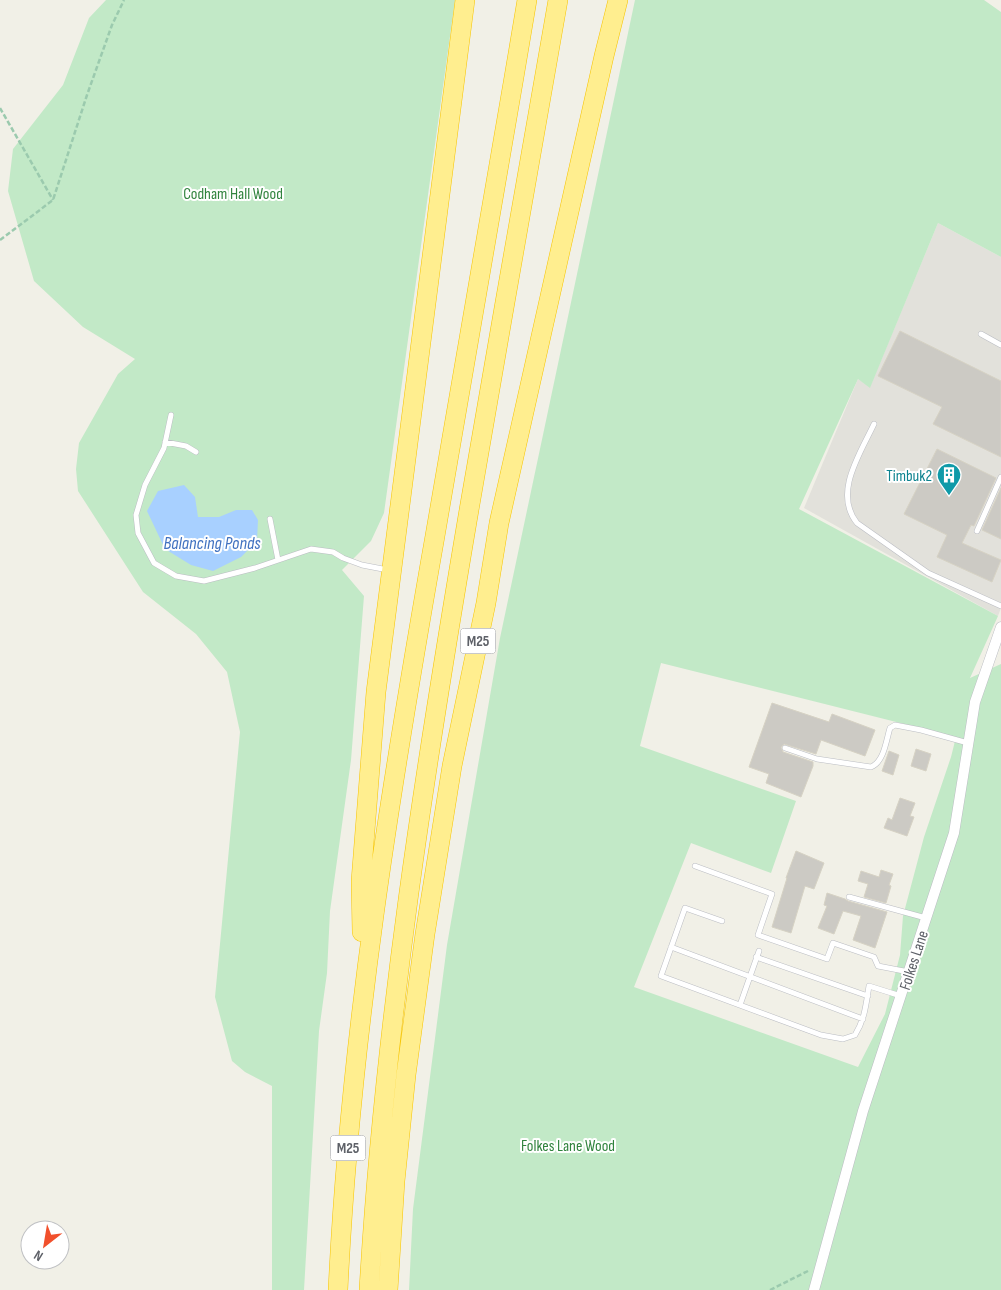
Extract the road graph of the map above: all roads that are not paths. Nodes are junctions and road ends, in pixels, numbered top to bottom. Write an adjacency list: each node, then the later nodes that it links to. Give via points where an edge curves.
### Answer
1 (465, 0): 15 (highway, M25)
2 (528, 0): 30 (highway, M25, via 406,701)
3 (558, 0): 33 (highway, M25, via 418,820 384,1089)
4 (618, 0): 34 (highway, M25, via 500,523 452,766 406,1075)
5 (981, 334): 6 (lane)
6 (1001, 345)
7 (171, 416): 9 (lane)
8 (874, 424): 16 (lane, via 847,490 853,518 928,573)
9 (165, 442): 10 (lane, via 186,446); 14 (lane, via 145,485 136,515 138,533 154,563 176,576 204,581)
10 (196, 452)
11 (1001, 478): 13 (lane)
12 (270, 519): 14 (lane)
13 (977, 531)
14 (278, 560): 15 (lane, via 311,549 333,552 362,565)
15 (392, 570): 30 (highway, M25, via 376,692 361,881)
16 (1001, 606)
17 (1001, 627): 18 (street, Folkes Lane, via 975,702)
18 (968, 743): 19 (lane, via 895,725 890,728 880,760 871,767 817,759); 22 (street, Folkes Lane, via 954,833)
19 (785, 748)
20 (695, 866): 25 (lane, via 772,894 758,935 827,959 834,943 874,957 878,966)
21 (850, 897): 22 (lane)
22 (926, 918): 25 (street, Folkes Lane)
23 (722, 920): 24 (lane, via 685,908)
24 (671, 947): 26 (lane); 29 (lane, via 661,976)
25 (909, 972): 28 (street, Folkes Lane)
26 (749, 976): 27 (lane, via 758,954); 29 (lane); 31 (lane)
27 (868, 996): 28 (lane, via 869,986); 31 (lane)
28 (901, 996): 35 (street, Folkes Lane, via 863,1111)
29 (740, 1005): 31 (lane, via 821,1035 843,1039 855,1035)
30 (362, 1006): 32 (highway, M25)
31 (863, 1019)
32 (338, 1290)
33 (369, 1290)
34 (388, 1290)
35 (814, 1290)

